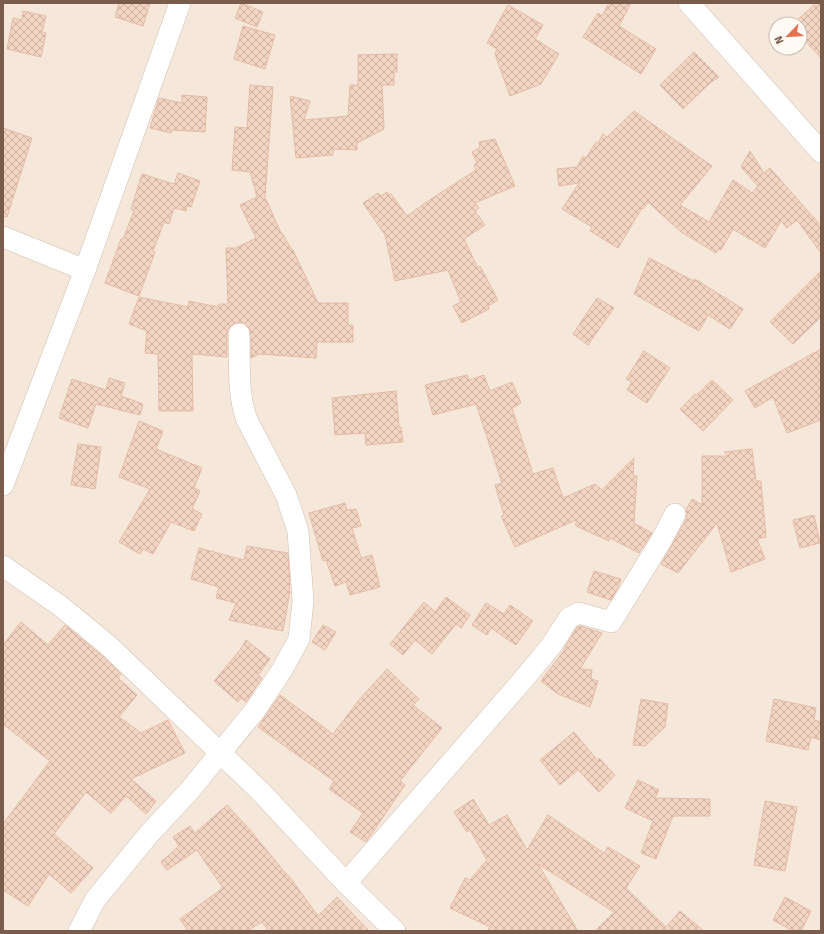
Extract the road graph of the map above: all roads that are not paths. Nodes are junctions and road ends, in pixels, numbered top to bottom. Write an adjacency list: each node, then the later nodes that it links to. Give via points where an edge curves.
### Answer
1 (180, 3): 5 (street)
2 (689, 3): 3 (street)
3 (821, 152)
4 (3, 237): 5 (street)
5 (84, 270): 7 (street)
6 (240, 334): 10 (street, via 243,409 286,495 298,531 303,601 299,639 256,709)
7 (3, 485)
8 (675, 514): 11 (street, via 611,622 579,613 569,618 551,646 522,681)
9 (3, 566): 10 (street, via 58,605 109,646)
10 (221, 753): 11 (street); 12 (street, via 95,900)
11 (346, 883): 13 (street)
12 (79, 931)
13 (395, 931)

